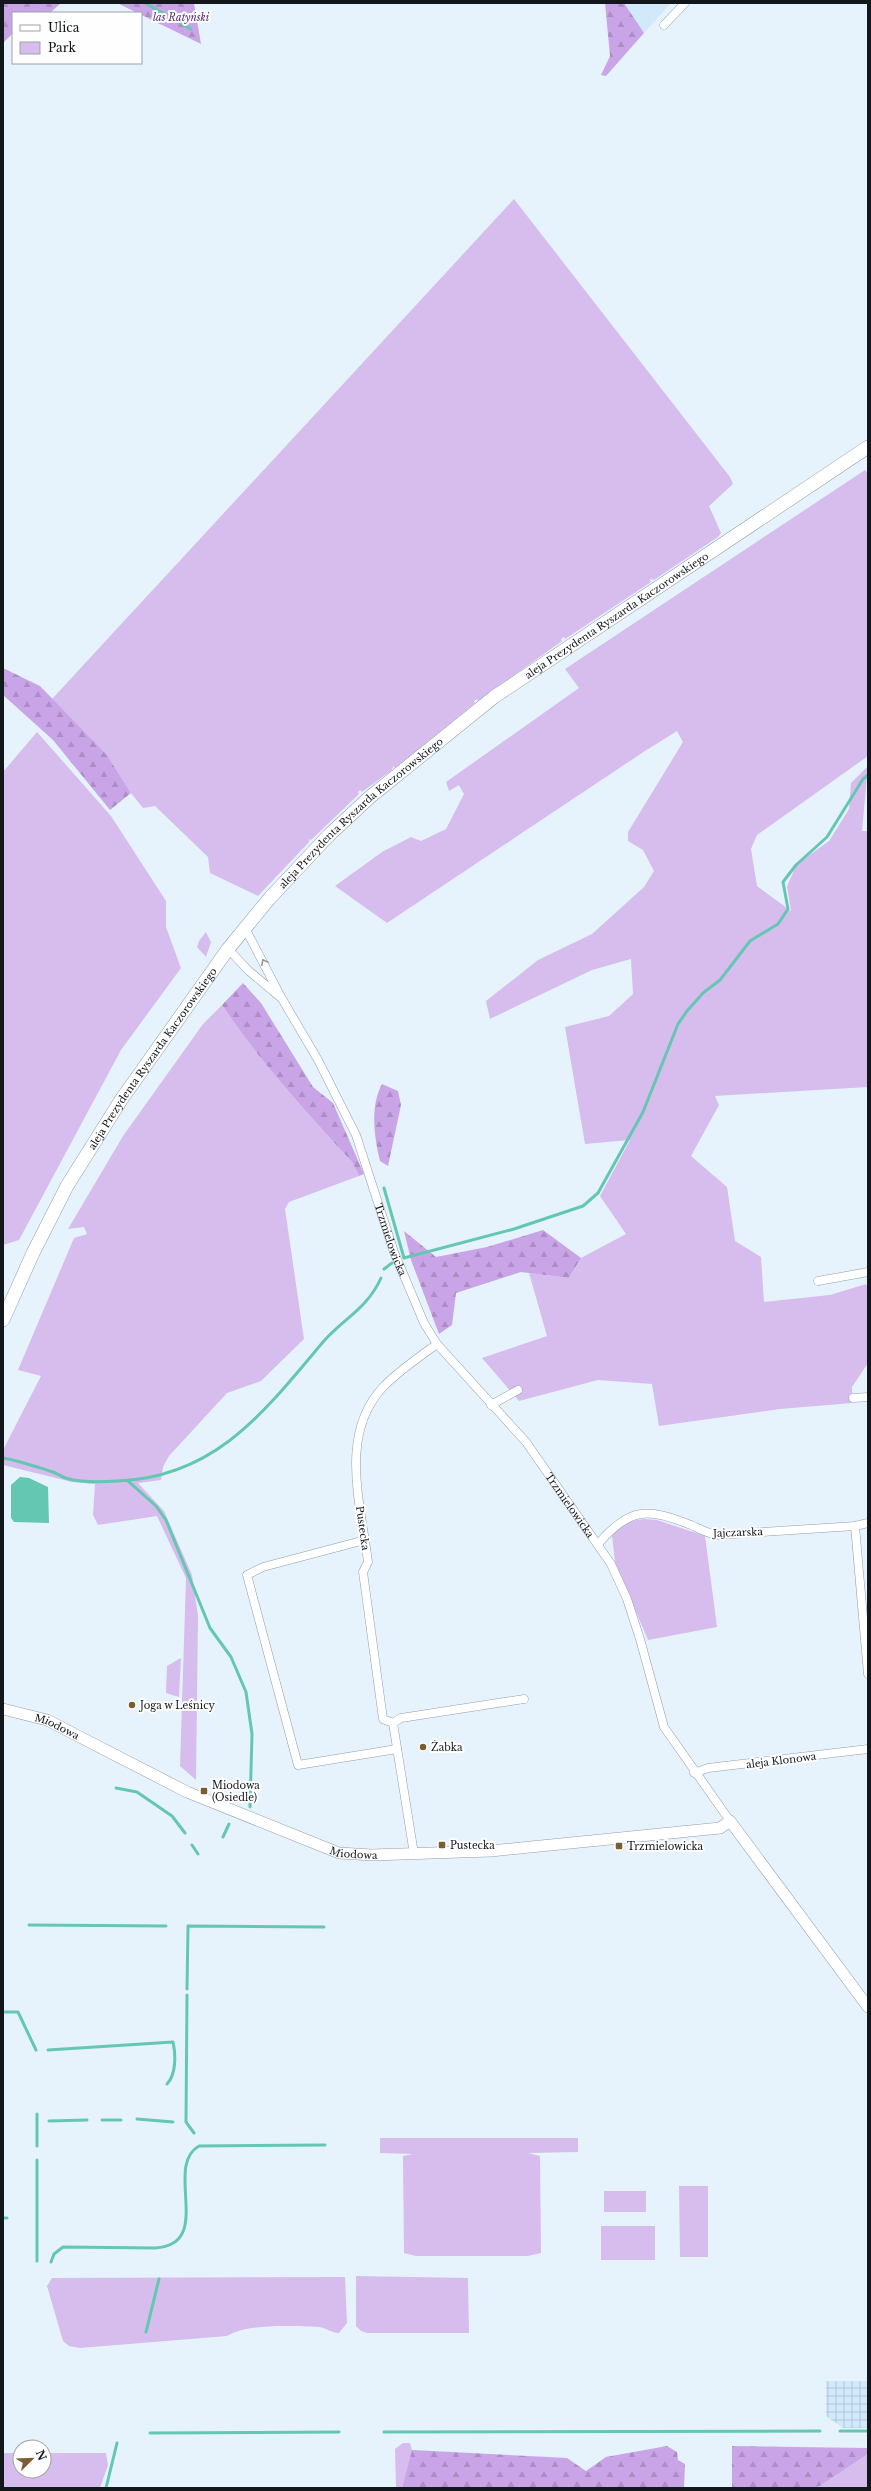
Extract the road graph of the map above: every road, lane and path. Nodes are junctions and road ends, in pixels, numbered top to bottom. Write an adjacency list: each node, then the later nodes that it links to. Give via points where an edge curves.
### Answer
1 (685, 3): 2 (street)
2 (664, 26)
3 (868, 447): 4 (main road, aleja Prezydenta Ryszarda Kaczorowskiego, via 494,697 370,797 329,835)
4 (245, 928): 5 (main road, aleja Prezydenta Ryszarda Kaczorowskiego); 6 (street, Trzmielowicka, one-way to 4)
5 (228, 949): 6 (street, Trzmielowicka, via 249,971); 9 (main road, aleja Prezydenta Ryszarda Kaczorowskiego, via 121,1100 67,1186)
6 (281, 997): 10 (street, Trzmielowicka, via 318,1060 356,1135 394,1252 424,1323)
7 (868, 1272): 8 (street)
8 (818, 1281)
9 (3, 1320)
10 (437, 1344): 14 (street, Trzmielowicka); 17 (street, Pustecka, via 384,1386 372,1403 356,1440 355,1468)
11 (518, 1390): 14 (street)
12 (868, 1397): 13 (street)
13 (853, 1398)
14 (491, 1404): 18 (street, Trzmielowicka, via 526,1442)
15 (868, 1523): 16 (street, Jajczarska)
16 (855, 1526): 18 (street, Jajczarska, via 717,1534 706,1533 654,1513 624,1519); 19 (street)
17 (365, 1540): 22 (street, Pustecka, via 368,1562 363,1572 383,1719); 23 (street, via 263,1567 247,1575 298,1765)
18 (598, 1544): 25 (street, Trzmielowicka, via 611,1564 627,1599 664,1727)
19 (868, 1674)
20 (524, 1699): 22 (street, via 401,1718)
21 (3, 1709): 27 (street, Miodowa, via 47,1720 193,1794 339,1853)
22 (393, 1723): 23 (street)
23 (397, 1749): 27 (street)
24 (868, 1749): 25 (street, aleja Klonowa, via 708,1768)
25 (694, 1773): 26 (street, Trzmielowicka)
26 (730, 1821): 27 (street, Miodowa, via 720,1828 594,1842 491,1851); 28 (street, Trzmielowicka)
27 (414, 1854)
28 (868, 2007)

